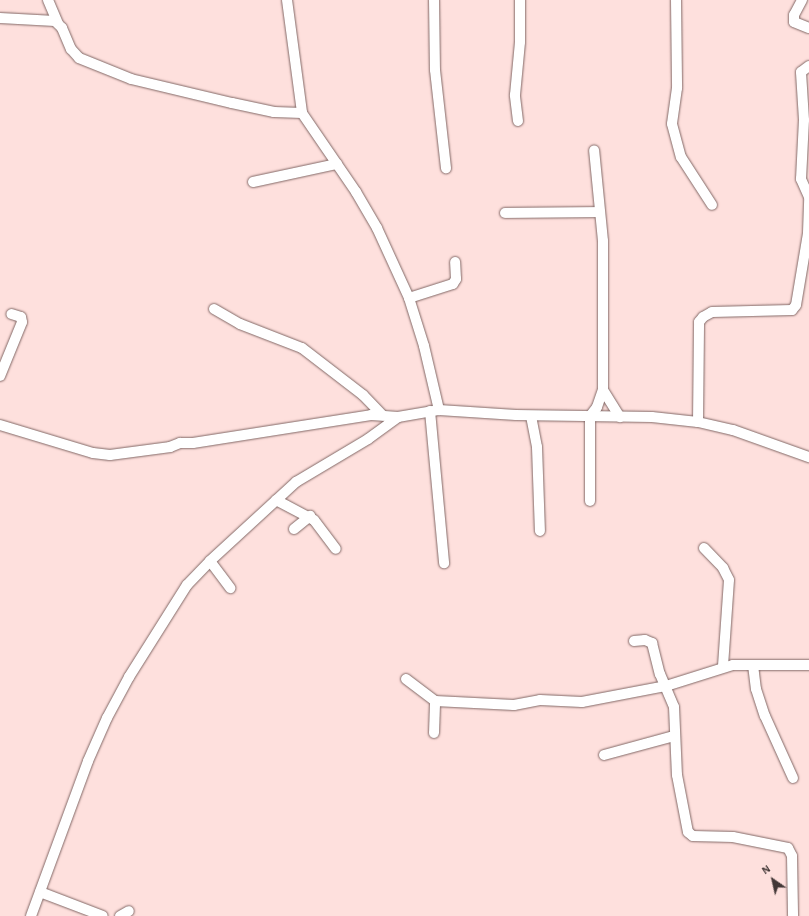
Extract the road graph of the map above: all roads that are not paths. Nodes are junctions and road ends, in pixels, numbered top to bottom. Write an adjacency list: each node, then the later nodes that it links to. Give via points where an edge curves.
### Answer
1 (48, 0): 8 (street)
2 (287, 0): 11 (street)
3 (434, 0): 15 (street, via 435,70)
4 (520, 0): 12 (street, via 520,42 515,96)
5 (676, 0): 17 (street, via 677,88 672,124 681,157)
6 (802, 0): 9 (street, via 794,15 794,22)
7 (0, 18): 8 (street, via 52,20)
8 (58, 23): 11 (street, via 71,49 91,65 130,79 232,103 274,112)
9 (809, 28)
10 (809, 66): 32 (street, via 801,72 804,120 801,179 808,197 808,232 796,305 792,310 712,312 703,317 699,322)
11 (302, 113): 14 (street)
12 (518, 121)
13 (594, 150): 18 (street)
14 (337, 164): 16 (street); 21 (street, via 377,228)
15 (446, 168)
16 (252, 182)
17 (712, 205)
18 (600, 212): 19 (street); 25 (street, via 603,241)
19 (505, 213)
20 (455, 262): 21 (street, via 456,279 453,284)
21 (409, 298): 26 (street, via 424,346)
22 (214, 309): 27 (street, via 240,324 302,348 363,395)
23 (11, 314): 24 (street, via 21,317 22,322)
24 (0, 376)
25 (603, 390): 29 (street, via 597,407); 31 (street)
26 (434, 411): 28 (street); 30 (street); 43 (street)
27 (382, 415): 30 (street); 33 (street, via 193,443 180,442 110,456)
28 (531, 416): 29 (street); 39 (street, via 537,447)
29 (590, 416): 31 (street); 36 (street)
30 (398, 417): 35 (street, via 368,439 296,482)
31 (620, 417): 32 (street)
32 (698, 422): 34 (street, via 754,436)
33 (0, 425)
34 (809, 457)
35 (276, 500): 37 (street); 42 (street)
36 (590, 501)
37 (310, 516): 38 (street); 41 (street, via 325,531)
38 (294, 530)
39 (540, 531)
40 (704, 548): 48 (street, via 723,568 729,580)
41 (336, 549)
42 (210, 561): 44 (street); 56 (street, via 187,585 166,616 107,718)
43 (444, 563)
44 (230, 588)
45 (634, 641): 50 (street, via 645,640 652,643)
46 (753, 665): 47 (street); 48 (street); 55 (street, via 756,688 765,716)
47 (809, 665)
48 (723, 666): 50 (street)
49 (406, 679): 51 (street)
50 (666, 686): 51 (street, via 582,702 540,700 514,705); 53 (street, via 675,713)
51 (435, 701): 52 (street)
52 (434, 733)
53 (674, 736): 54 (street); 59 (street, via 681,802 691,835 733,837 788,848 792,856)
54 (604, 755)
55 (793, 778)
56 (40, 892): 57 (street); 58 (street)
57 (31, 916)
58 (103, 916)
59 (793, 916)

